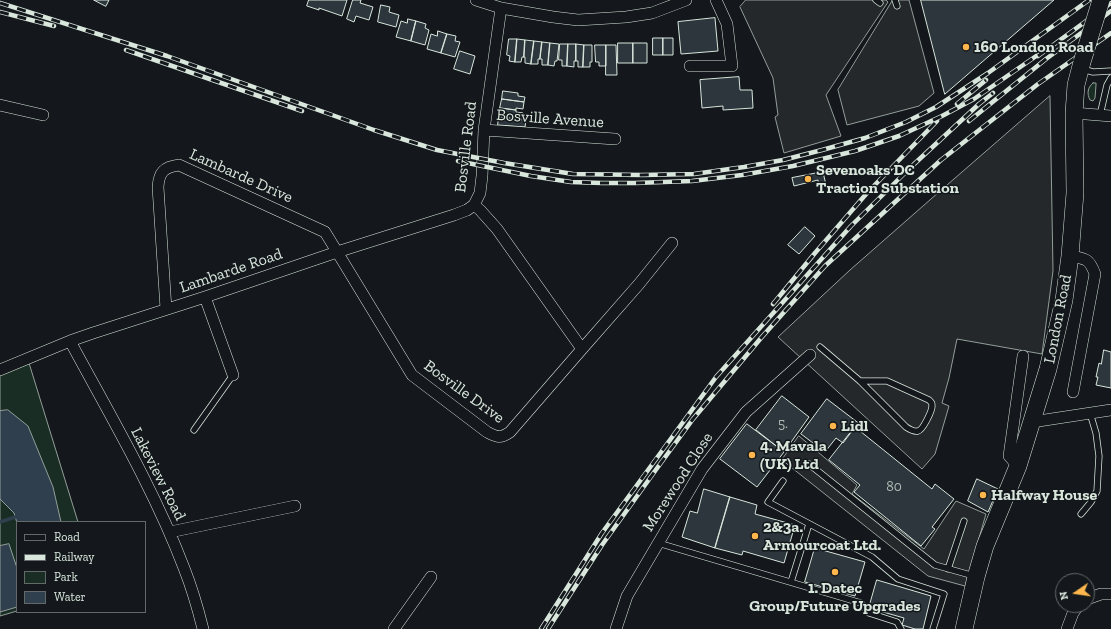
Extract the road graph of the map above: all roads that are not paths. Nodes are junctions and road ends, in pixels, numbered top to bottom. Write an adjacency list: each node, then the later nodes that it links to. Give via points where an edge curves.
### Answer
1 (476, 0): 5 (street)
2 (686, 0): 5 (street, via 652,13 602,19 578,20)
3 (716, 0): 7 (street, via 727,24 732,66)
4 (1101, 0): 6 (main road, London Road, bridge)
5 (501, 8): 14 (street, Bosville Road)
6 (1081, 65): 8 (lane, via 1093,72); 11 (main road, London Road, via 1076,85)
7 (690, 66)
8 (1111, 71)
9 (1111, 78): 13 (lane, via 1107,85)
10 (0, 105): 12 (street)
11 (1074, 113): 13 (street); 19 (main road, London Road, via 1075,193)
12 (43, 115)
13 (1105, 116)
14 (484, 130): 15 (street, Bosville Avenue); 16 (street, Bosville Road, via 480,193)
15 (615, 139)
16 (474, 206): 18 (street, Lambarde Road, via 454,215); 24 (street, Bosville Road, via 497,229)
17 (672, 243): 24 (street, Bosville Drive)
18 (337, 252): 20 (street, Lambarde Road); 21 (street, Lambarde Drive, via 325,232 179,164 170,166 161,172 158,180); 24 (street, Bosville Drive, via 412,375 495,436 504,436 510,432)
19 (1070, 256): 30 (street, via 1084,258 1092,264 1095,274); 33 (main road, London Road, via 1062,308)
20 (205, 297): 21 (street, Lambarde Road); 28 (street)
21 (166, 309): 22 (street, Lambarde Road)
22 (70, 341): 27 (street, Lambarde Road); 42 (street, Lakeview Road, via 137,464)
23 (820, 347): 29 (lane)
24 (582, 349)
25 (810, 355): 43 (street, Morewood Close, via 746,412 729,432 702,469)
26 (1023, 356): 36 (street, via 1009,456)
27 (0, 370)
28 (233, 375): 34 (lane)
29 (860, 381): 29 (lane, via 887,381 929,400 932,408 923,429 919,431 906,427)
30 (1073, 392)
31 (1111, 410): 32 (street)
32 (1090, 413): 33 (street); 39 (lane, via 1099,456 1097,491)
33 (1032, 422): 36 (main road, London Road)
34 (194, 430)
35 (809, 464): 44 (lane, via 935,565)
36 (1018, 466): 46 (main road, London Road, via 985,546)
37 (783, 481): 41 (lane, via 768,502)
38 (295, 506): 42 (street)
39 (1080, 514)
40 (964, 521): 44 (lane)
41 (809, 524): 47 (lane); 55 (lane, via 872,557 898,579 944,594)
42 (170, 532): 51 (street, Lakeview Road, via 185,569)
43 (658, 543): 47 (lane); 53 (street, Morewood Close, via 627,596)
44 (948, 568): 46 (lane)
45 (431, 577): 52 (street)
46 (976, 577): 56 (main road, London Road)
47 (791, 582): 54 (lane, via 861,603 869,614 897,622)
48 (1111, 594): 49 (street)
49 (1095, 596)
50 (1073, 613): 57 (street)
51 (203, 629)
52 (394, 629)
53 (616, 629)
54 (901, 629)
55 (933, 629)
56 (964, 629)
57 (1067, 629)

